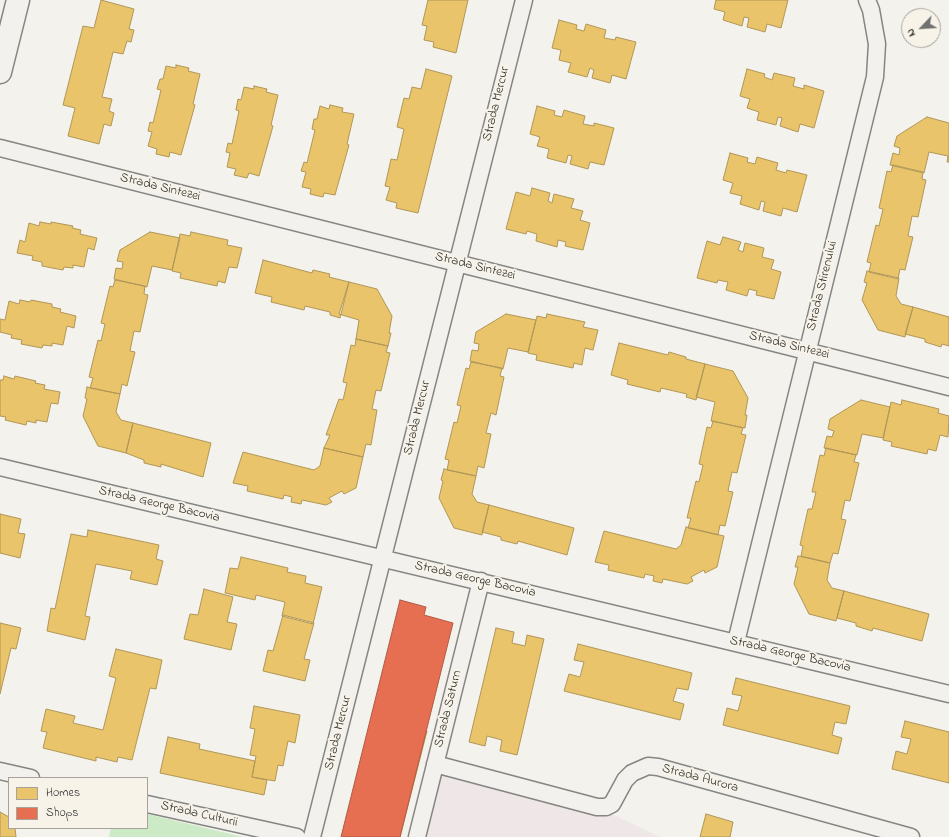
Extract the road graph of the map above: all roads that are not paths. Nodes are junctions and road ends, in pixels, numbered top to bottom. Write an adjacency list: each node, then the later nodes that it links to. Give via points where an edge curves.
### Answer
1 (18, 0): 4 (street)
2 (524, 0): 6 (street, Strada Mercur)
3 (866, 0): 7 (street, Strada Stirenului, via 871,10 877,44 875,77)
4 (0, 72)
5 (0, 148): 6 (street, Strada Sintezei)
6 (457, 263): 7 (street, Strada Sintezei); 10 (street, Strada Mercur)
7 (807, 351): 8 (street, Strada Sintezei); 12 (street, Strada Stirenului)
8 (949, 387)
9 (0, 467): 10 (street, Strada George Bacovia)
10 (383, 558): 11 (street, Strada George Bacovia); 19 (street, Strada Mercur)
11 (481, 581): 12 (street, Strada George Bacovia); 14 (street, Strada Saturn)
12 (736, 642): 13 (street, Strada George Bacovia)
13 (949, 694)
14 (435, 764): 20 (street, Strada Saturn); 21 (street, Strada Aurora, via 596,807 612,804 625,780 632,773 648,766 658,767)
15 (0, 771): 16 (street)
16 (27, 777)
17 (148, 804): 18 (street, Strada Culturii)
18 (297, 837)
19 (312, 837)
20 (417, 837)
21 (911, 837)

